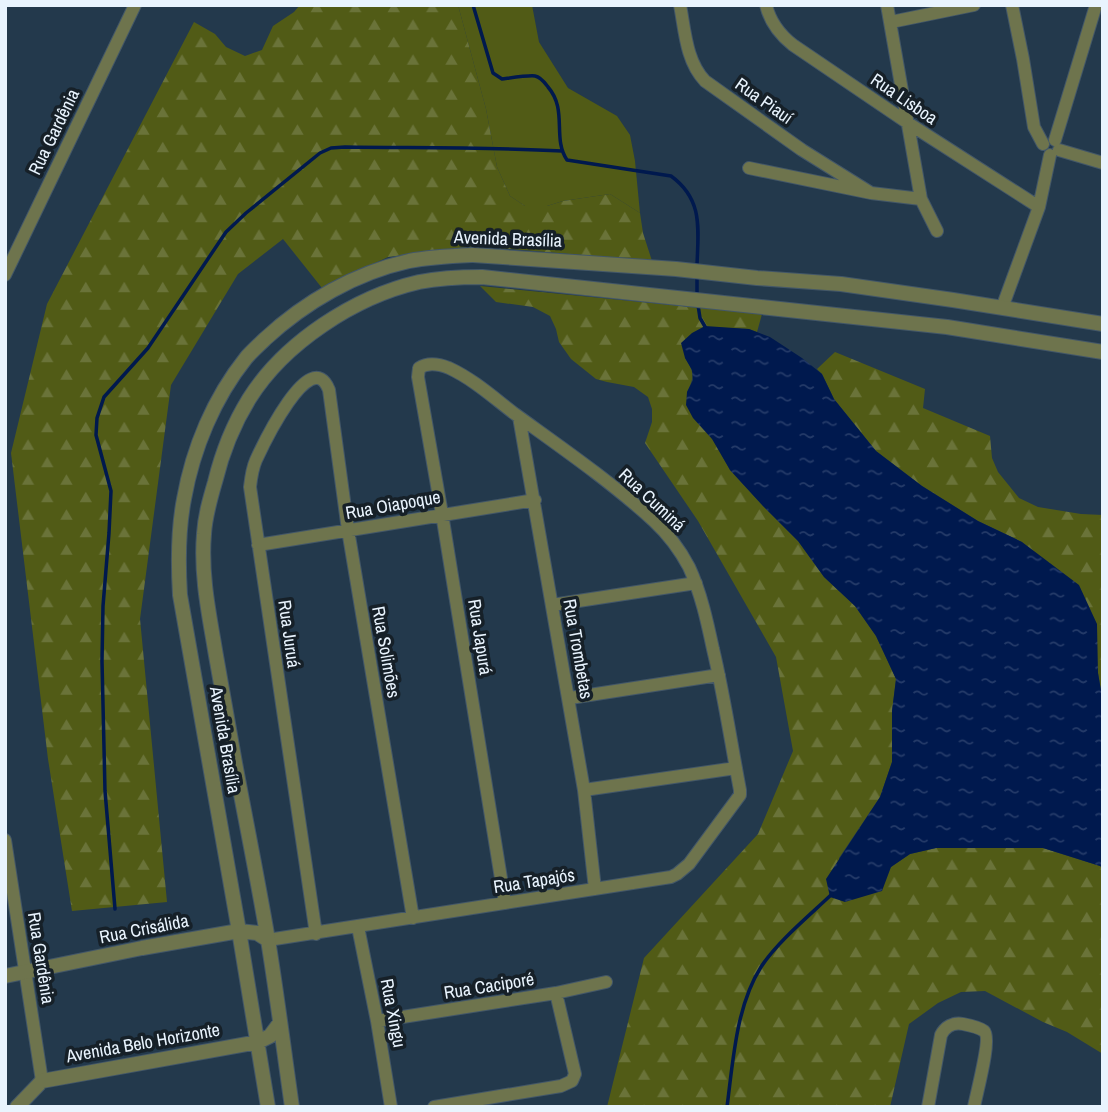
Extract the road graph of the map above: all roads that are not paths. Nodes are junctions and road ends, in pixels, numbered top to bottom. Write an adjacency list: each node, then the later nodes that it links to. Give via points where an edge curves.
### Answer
1 (135, 5): 17 (street, Rua Gardênia)
2 (680, 5): 13 (street, Rua Piauí, via 690,55 705,81)
3 (766, 5): 9 (street, Rua Lisboa, via 773,24 793,45)
4 (887, 5): 8 (street)
5 (974, 5): 8 (street)
6 (1012, 5): 10 (street, via 1034,127)
7 (1096, 5): 10 (street)
8 (891, 22): 9 (street)
9 (908, 123): 14 (street); 15 (street, Rua Lisboa)
10 (1052, 147): 11 (street); 15 (street)
11 (1103, 163)
12 (749, 169): 13 (street)
13 (871, 193): 14 (street)
14 (921, 199): 16 (street)
15 (1039, 208): 18 (street)
16 (937, 231)
17 (5, 275)
18 (1002, 308): 19 (street, Avenida Brasília); 39 (street, Avenida Brasília, via 841,284 473,255 410,261 374,271 297,312 248,356 220,396 191,468 180,530 180,594)
19 (1103, 324)
20 (1103, 352): 41 (street, Avenida Brasília, via 947,327 481,277 417,283 381,294 320,327 279,361 249,399 219,467 204,532 206,594)
21 (418, 377): 23 (street, Rua Cuminá, via 419,368 426,364 442,366); 25 (street, Rua Japurá)
22 (329, 390): 26 (street, Rua Solimões); 27 (street, Rua Juruá, via 318,380 301,385 277,418 255,463 250,487)
23 (519, 417): 24 (street, Rua Trombetas); 28 (street, Rua Cuminá, via 655,522 683,556)
24 (535, 500): 25 (street, Rua Oiapoque); 29 (street, Rua Trombetas)
25 (442, 514): 26 (street, Rua Oiapoque); 36 (street, Rua Japurá)
26 (348, 530): 27 (street, Rua Oiapoque); 37 (street, Rua Solimões)
27 (258, 545): 40 (street, Rua Juruá)
28 (696, 583): 29 (street); 30 (street, Rua Cuminá)
29 (552, 605): 31 (street, Rua Trombetas)
30 (719, 675): 31 (street); 32 (street, Rua Cuminá)
31 (569, 698): 33 (street, Rua Trombetas)
32 (736, 768): 33 (street); 35 (street, Rua Tapajós, via 738,799 683,869 671,877)
33 (584, 790): 35 (street, Rua Trombetas)
34 (5, 840): 42 (street, Rua Gardênia)
35 (595, 889): 36 (street, Rua Tapajós)
36 (505, 903): 37 (street, Rua Tapajós)
37 (414, 918): 38 (street, Rua Tapajós)
38 (358, 927): 40 (street, Rua Tapajós); 46 (street, Rua Xingu)
39 (239, 931): 41 (street, Rua Crisálida); 42 (street, Rua Crisálida); 48 (street, Avenida Brasília)
40 (316, 934): 41 (street, Rua Tapajós)
41 (268, 940): 47 (street, Avenida Brasília)
42 (25, 972): 43 (street, Rua Crisálida); 49 (street, Rua Gardênia)
43 (5, 976)
44 (606, 982): 45 (street, Rua Caciporé)
45 (556, 993): 46 (street, Rua Caciporé); 55 (street, via 575,1074 572,1081)
46 (377, 1021): 54 (street, Rua Xingu)
47 (279, 1024): 48 (street); 53 (street, Avenida Brasília)
48 (258, 1042): 49 (street, Avenida Belo Horizonte); 52 (street, Avenida Brasília)
49 (42, 1081): 51 (street)
50 (975, 1106): 56 (street, via 987,1035 961,1023 952,1024 941,1035)
51 (17, 1107)
52 (268, 1107)
53 (292, 1107)
54 (391, 1107)
55 (434, 1107)
56 (928, 1107)

